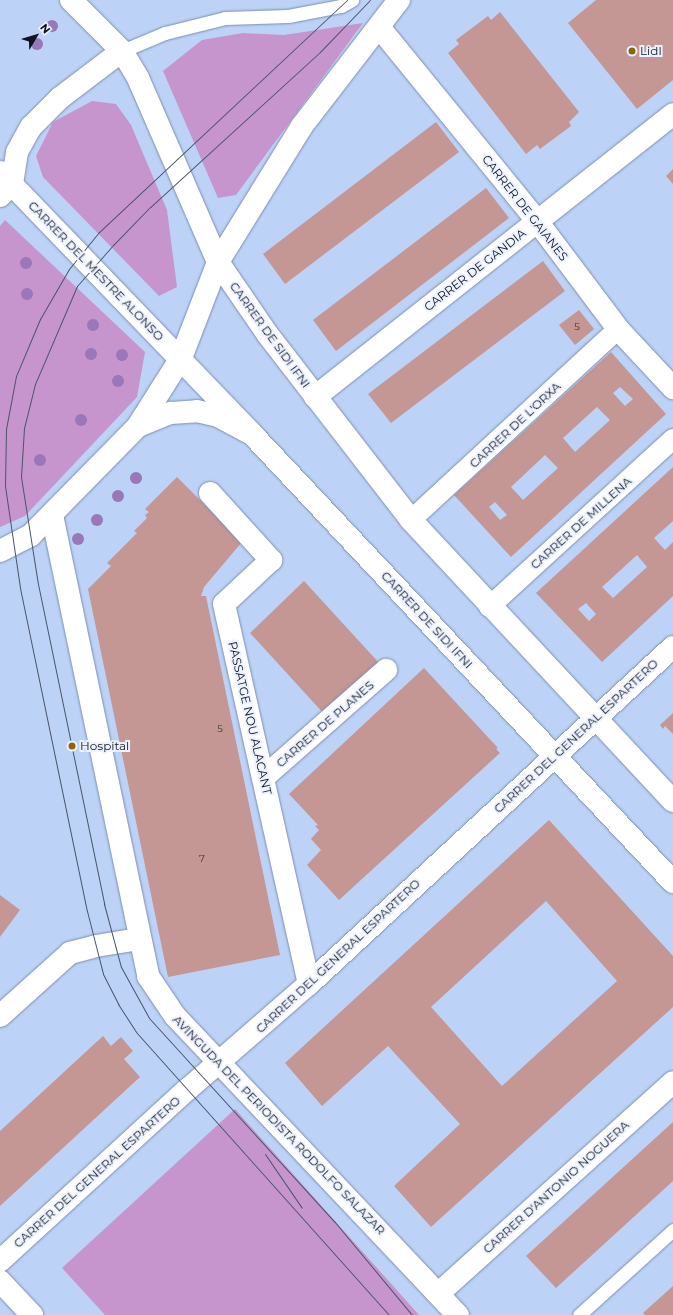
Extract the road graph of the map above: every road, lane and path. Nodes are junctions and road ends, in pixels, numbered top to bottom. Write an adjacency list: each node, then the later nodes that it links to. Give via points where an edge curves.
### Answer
1 (71, 0): 5 (street)
2 (352, 0): 5 (lane, CARRER DEL MESTRE ALONSO, via 341,6 288,16 224,18 165,33)
3 (399, 0): 4 (street)
4 (379, 27): 8 (street, CARRER DE GAIANES); 9 (street, via 302,126)
5 (122, 51): 7 (street, CARRER DEL MESTRE ALONSO, via 60,98 31,127 16,152); 9 (street, via 138,78)
6 (673, 114): 8 (street, CARRER DE GANDIA)
7 (4, 184): 11 (street, CARRER DEL MESTRE ALONSO)
8 (537, 221): 10 (street, CARRER DE GAIANES); 13 (street, CARRER DE GANDIA)
9 (218, 262): 11 (street); 13 (street, CARRER DE SIDI IFNI)
10 (618, 329): 12 (street, CARRER DE GAIANES); 19 (street, CARRER DE L'ORXA)
11 (181, 358): 14 (street); 15 (street, CARRER DE SIDI IFNI)
12 (671, 381)
13 (314, 397): 19 (street, CARRER DE SIDI IFNI)
14 (138, 426): 15 (street, via 170,414 197,411 218,416); 18 (street)
15 (252, 434): 25 (street, CARRER DE SIDI IFNI)
16 (673, 439): 21 (street, CARRER DE MILLENA)
17 (210, 493): 26 (street, PASSATGE NOU ALACANT, via 271,560 224,604)
18 (52, 515): 20 (street, via 30,535); 29 (street, AVINGUDA DEL PERIODISTA RODOLFO SALAZAR)
19 (411, 520): 21 (street, CARRER DE SIDI IFNI)
20 (0, 551)
21 (489, 607): 24 (street, CARRER DE SIDI IFNI)
22 (673, 646): 24 (street, CARRER DEL GENERAL ESPARTERO)
23 (386, 670): 26 (street, CARRER DE PLANES)
24 (596, 717): 25 (street, CARRER DEL GENERAL ESPARTERO); 27 (street, CARRER DE SIDI IFNI)
25 (556, 756): 28 (street, CARRER DE SIDI IFNI); 30 (street, CARRER DEL GENERAL ESPARTERO)
26 (263, 778): 30 (street, PASSATGE NOU ALACANT)
27 (673, 801)
28 (673, 882)
29 (139, 939): 31 (street, via 70,953); 32 (street, AVINGUDA DEL PERIODISTA RODOLFO SALAZAR, via 148,976 171,1011)
30 (309, 984): 32 (street, CARRER DEL GENERAL ESPARTERO)
31 (0, 1016)
32 (220, 1064): 35 (street, CARRER DEL GENERAL ESPARTERO, via 188,1089); 37 (street, AVINGUDA DEL PERIODISTA RODOLFO SALAZAR)
33 (673, 1082): 37 (street, CARRER D'ANTONIO NOGUERA)
34 (673, 1230): 40 (lane)
35 (0, 1261)
36 (0, 1281): 38 (street)
37 (439, 1293): 39 (street, AVINGUDA DEL PERIODISTA RODOLFO SALAZAR)
38 (32, 1315)
39 (458, 1315)
40 (579, 1315)

